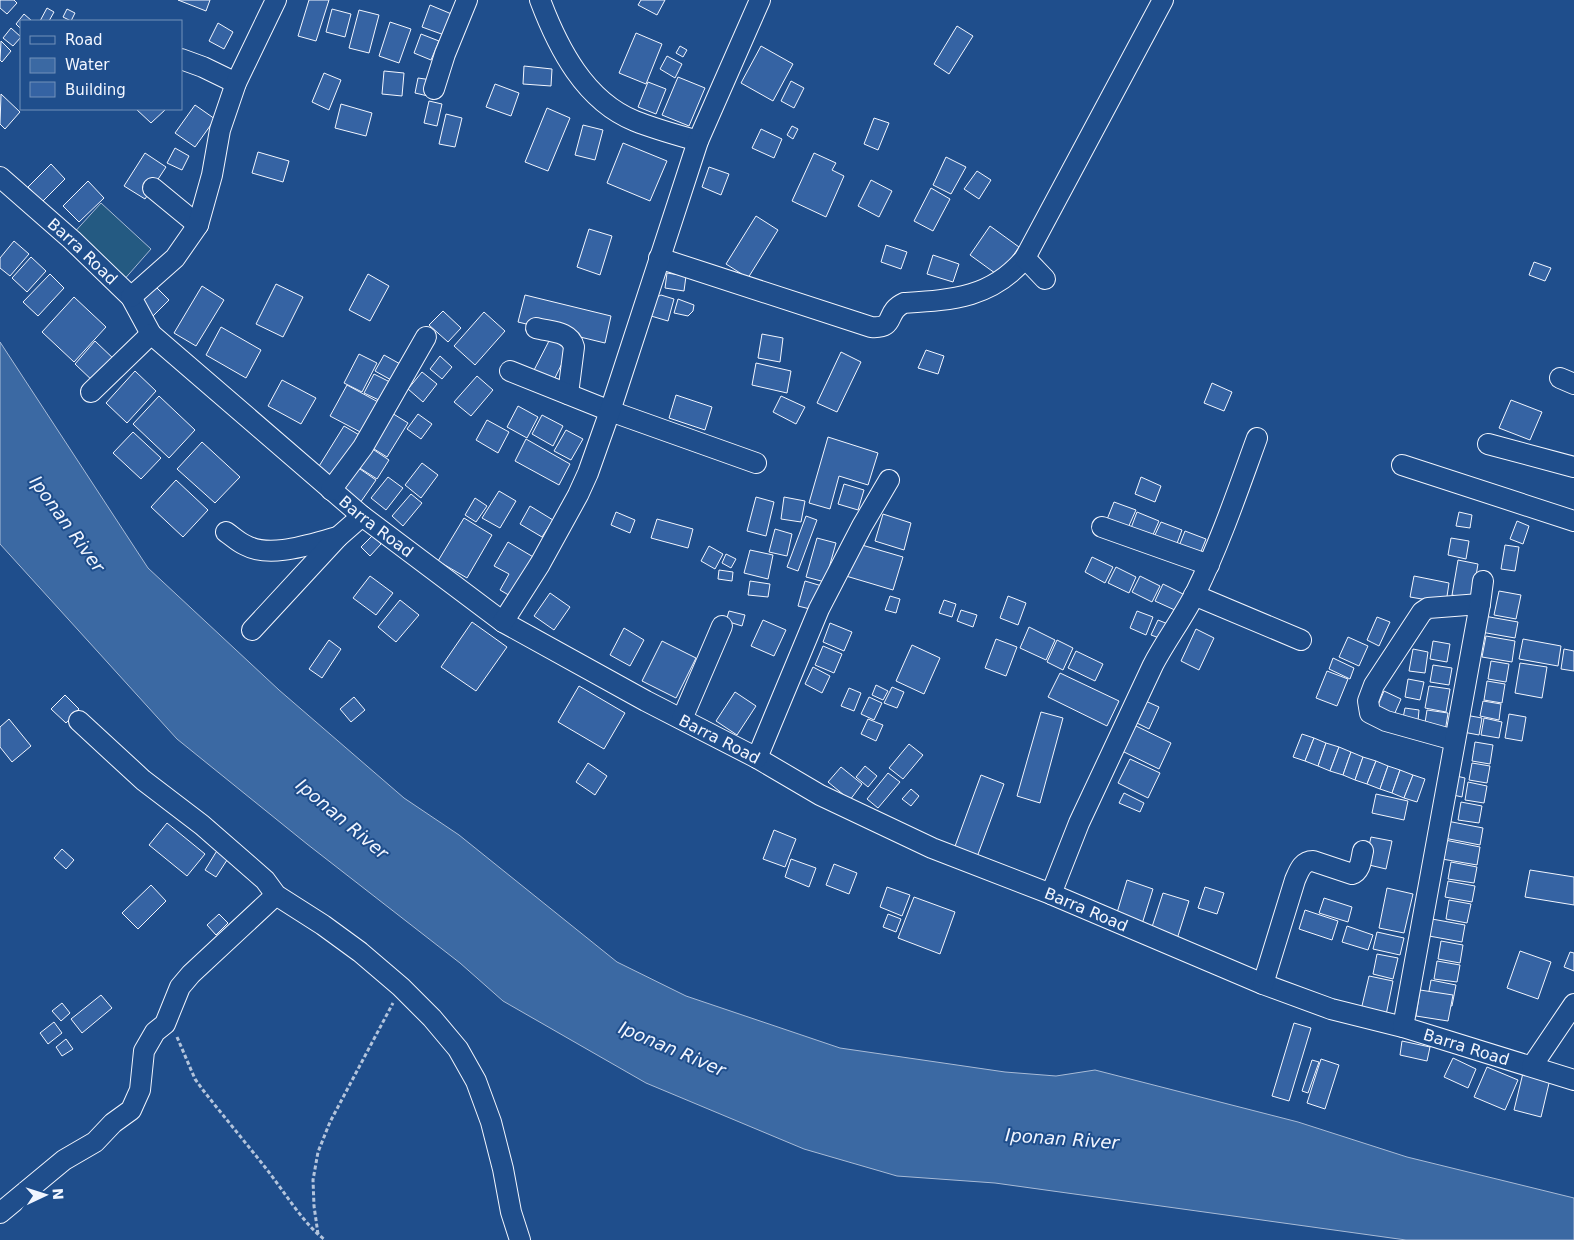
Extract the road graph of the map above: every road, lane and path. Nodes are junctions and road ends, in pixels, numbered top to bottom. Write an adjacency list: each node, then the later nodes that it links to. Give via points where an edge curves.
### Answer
1 (276, 0): 7 (street)
2 (467, 0): 8 (street)
3 (540, 0): 9 (street, via 549,25 579,76 600,100 634,121)
4 (760, 0): 9 (street)
5 (1164, 0): 14 (street)
6 (182, 59): 7 (street)
7 (236, 83): 12 (street, via 220,130)
8 (434, 88)
9 (698, 141): 13 (street)
10 (0, 177): 16 (street, Barra Road)
11 (153, 188): 12 (street)
12 (198, 225): 16 (street, via 175,258)
13 (659, 258): 14 (street, via 881,328 904,303 966,297 1009,274); 23 (street)
14 (1024, 258): 15 (street)
15 (1045, 279)
16 (131, 297): 18 (street, Barra Road)
17 (536, 328): 22 (street, via 568,335 572,340 574,347)
18 (151, 334): 21 (street); 30 (street, Barra Road)
19 (426, 337): 30 (street, via 362,447)
20 (510, 372): 22 (street)
21 (91, 392)
22 (568, 394): 23 (street)
23 (610, 411): 26 (street); 40 (street, via 578,495)
24 (1257, 438): 36 (street)
25 (1488, 444): 28 (street)
26 (756, 463)
27 (1402, 465): 32 (street)
28 (1574, 467)
29 (889, 480): 47 (street, via 819,609)
30 (331, 490): 31 (street, Barra Road)
31 (362, 516): 35 (street); 40 (street, Barra Road)
32 (1574, 521)
33 (1102, 527): 36 (street)
34 (226, 532): 35 (street, via 246,546 262,551 278,551)
35 (338, 537): 42 (street)
36 (1209, 565): 38 (street)
37 (1483, 581): 39 (street)
38 (1194, 595): 43 (street); 49 (street, via 1153,665 1079,823)
39 (1480, 604): 46 (street); 46 (street, via 1428,608 1422,612 1374,685 1368,701 1370,713 1386,721)
40 (503, 622): 44 (street, Barra Road)
41 (722, 626): 44 (street)
42 (252, 630)
43 (1301, 640)
44 (682, 719): 47 (street, Barra Road)
45 (79, 721): 50 (street, via 143,780 202,825 265,880)
46 (1454, 740): 55 (street)
47 (757, 758): 49 (street, Barra Road, via 820,794 932,848)
48 (1363, 851): 51 (street, via 1359,870 1352,874 1313,861 1304,864 1295,880)
49 (1051, 894): 51 (street, Barra Road)
50 (276, 895): 52 (street, via 331,930); 54 (street, via 191,974 180,987)
51 (1263, 984): 55 (street, Barra Road, via 1331,1009)
52 (401, 987): 59 (path, via 330,1122 318,1152 314,1180); 61 (street, via 458,1049 476,1082 491,1122)
53 (1574, 1004): 56 (street)
54 (165, 1024): 58 (street, via 144,1051 140,1090 131,1110 95,1142 64,1160); 59 (path, via 179,1040 202,1090)
55 (1403, 1027): 56 (street, Barra Road)
56 (1532, 1066): 57 (street, Barra Road)
57 (1574, 1080)
58 (0, 1213)
59 (318, 1235): 60 (path)
60 (325, 1240)
61 (520, 1240)

